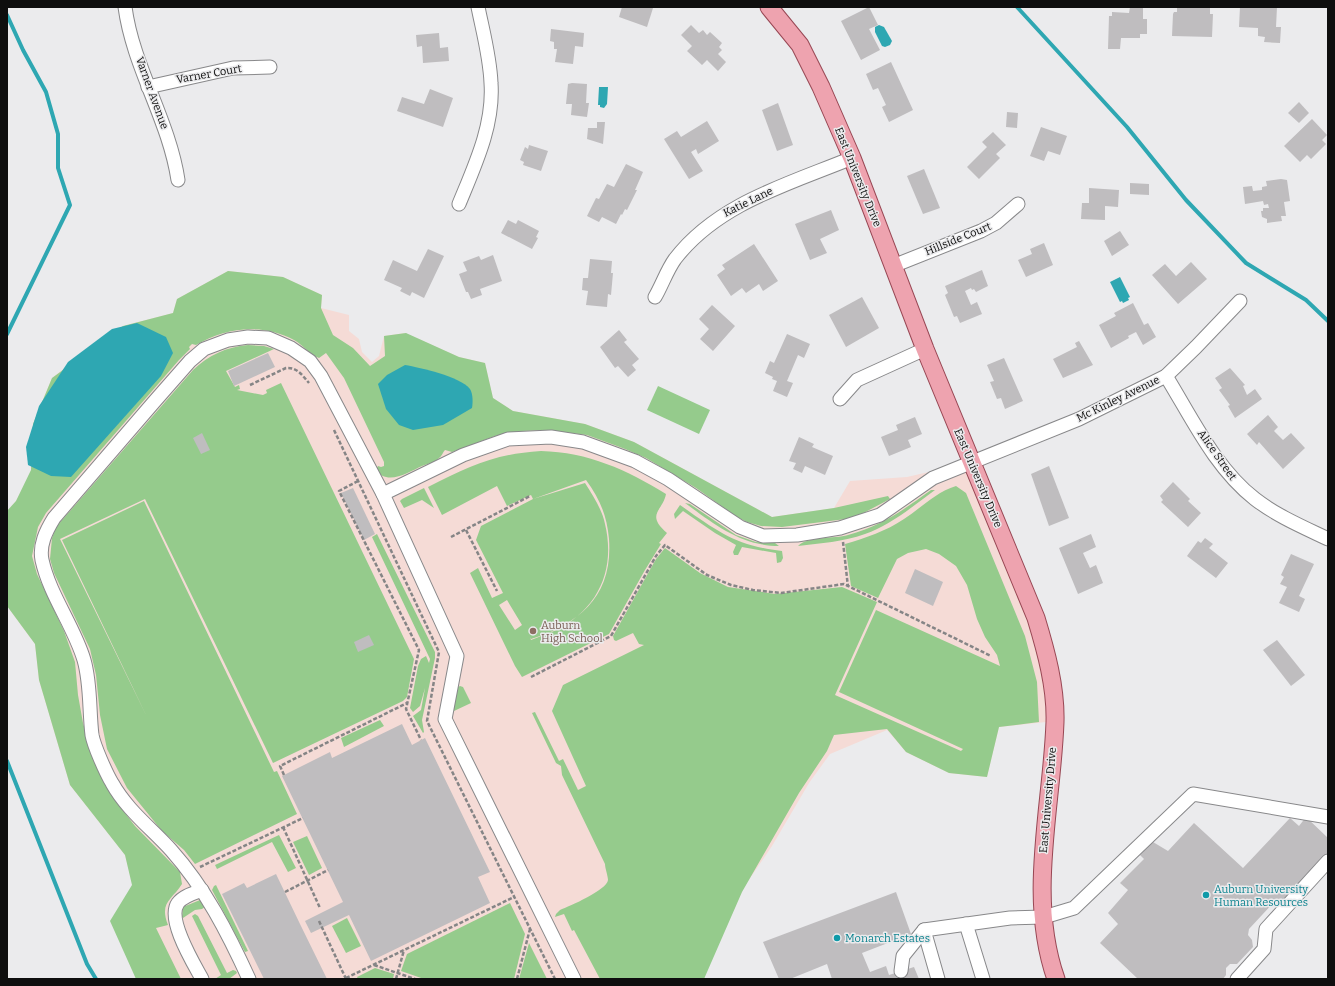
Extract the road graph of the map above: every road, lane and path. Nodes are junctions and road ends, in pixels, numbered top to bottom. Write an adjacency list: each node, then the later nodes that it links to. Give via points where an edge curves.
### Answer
1 (125, 7): 5 (street, Varner Avenue, via 127,24)
2 (478, 7): 8 (street, via 488,54 490,114 478,159)
3 (769, 7): 6 (main road, East University Drive, via 800,45)
4 (270, 67): 5 (street, Varner Court, via 233,68)
5 (148, 87): 7 (street, Varner Avenue, via 164,123 176,162)
6 (852, 158): 10 (main road, East University Drive); 11 (street, Katie Lane, via 750,199 725,213 702,230 674,260)
7 (178, 180)
8 (460, 204)
9 (1018, 204): 10 (street, Hillside Court, via 981,232)
10 (893, 266): 13 (main road, East University Drive)
11 (655, 297)
12 (1240, 301): 14 (street, Mc Kinley Avenue)
13 (925, 350): 17 (street, via 857,380); 19 (main road, East University Drive)
14 (1166, 376): 19 (street, Mc Kinley Avenue, via 1079,419); 25 (street, Alice Street, via 1218,460 1235,481 1283,517)
15 (250, 385): 16 (path, via 291,367)
16 (311, 386)
17 (840, 399)
18 (332, 426): 20 (path)
19 (972, 462): 21 (street, Mc Kinley Avenue, via 933,478 880,515 840,528 797,535 763,536 740,527 668,479 635,461 583,442 551,438 508,440 463,455); 45 (main road, East University Drive, via 1036,618 1051,676 1055,721 1042,868)
20 (358, 481): 31 (path, via 339,490 419,650); 43 (path, via 439,652 427,721)
21 (383, 494): 39 (street, via 321,376 310,361 291,348 268,338 248,336 204,349 190,361 54,518 43,537 42,559 47,578 85,662 92,737 112,783 139,820); 61 (street, via 457,656 445,719)
22 (530, 496): 23 (path)
23 (466, 530): 24 (path); 28 (path)
24 (451, 538)
25 (1328, 539)
26 (843, 542): 27 (path)
27 (848, 587): 29 (path); 30 (path, via 844,584 781,593 731,585 707,575 665,544 611,636)
28 (497, 591)
29 (991, 656)
30 (531, 677)
31 (407, 703): 32 (path, via 406,709); 33 (path, via 280,766)
32 (421, 740)
33 (284, 775)
34 (1328, 817): 45 (street, via 1193,794 1074,908)
35 (303, 818): 36 (path)
36 (283, 828): 39 (path); 40 (path)
37 (1328, 861): 65 (street, via 1266,930 1264,949)
38 (328, 870): 40 (path)
39 (190, 872): 41 (street)
40 (307, 881): 42 (path); 44 (path)
41 (202, 890): 54 (street, via 185,896 177,904 175,913 178,930); 55 (street, via 211,902)
42 (285, 892)
43 (514, 897): 48 (path); 50 (path)
44 (320, 908)
45 (1044, 917): 47 (street, via 1010,918); 64 (main road, East University Drive)
46 (320, 921): 56 (path)
47 (966, 924): 49 (street); 63 (street)
48 (530, 929): 59 (path); 60 (path)
49 (924, 930): 52 (street, via 903,956); 62 (street)
50 (405, 950): 51 (path); 53 (path)
51 (374, 965): 53 (path); 56 (path)
52 (901, 971)
53 (398, 973): 57 (path); 58 (path)
54 (202, 979)
55 (249, 979)
56 (346, 979)
57 (396, 979)
58 (415, 979)
59 (517, 979)
60 (554, 979)
61 (574, 979)
62 (938, 979)
63 (982, 979)
64 (1056, 979)
65 (1237, 979)

